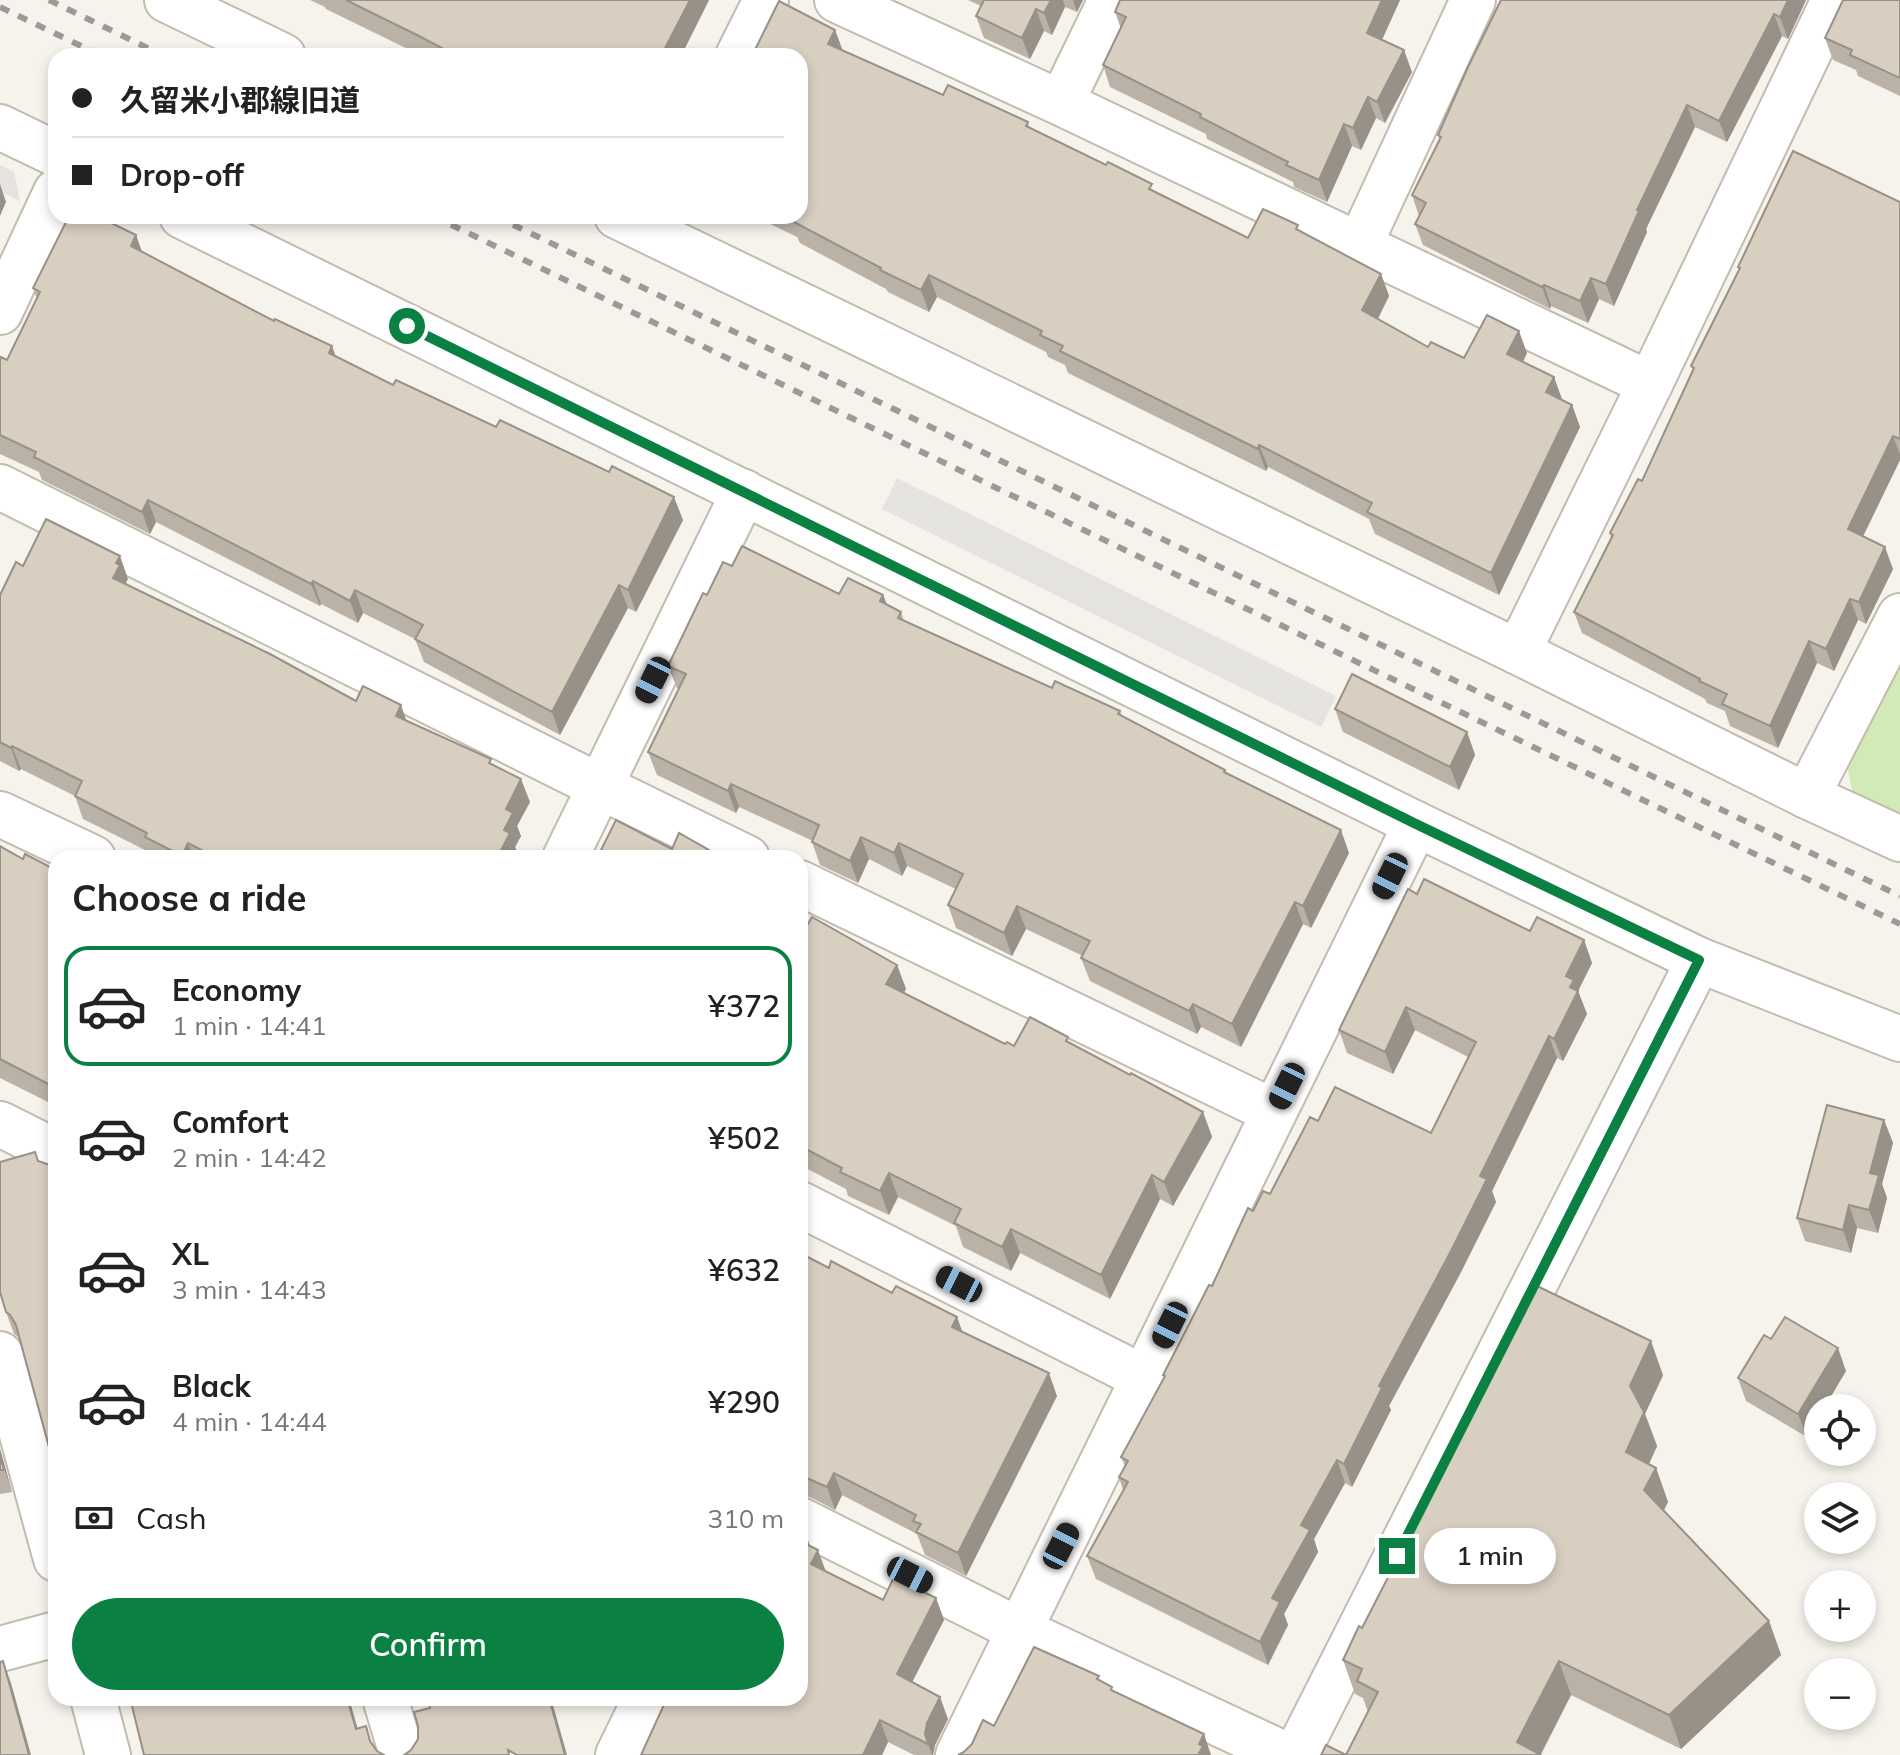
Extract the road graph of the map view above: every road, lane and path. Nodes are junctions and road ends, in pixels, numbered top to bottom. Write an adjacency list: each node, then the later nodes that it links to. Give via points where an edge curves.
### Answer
1 (167, 0): 7 (street)
2 (766, 0): 8 (street)
3 (837, 0): 9 (street)
4 (1111, 0): 9 (street)
5 (1473, 0): 15 (street)
6 (1834, 0): 17 (street)
7 (266, 48)
8 (742, 48)
9 (1061, 103): 15 (street)
10 (0, 127): 11 (street)
11 (48, 150)
12 (48, 209): 16 (street)
13 (198, 224): 19 (street)
14 (647, 224): 21 (street)
15 (1359, 246): 17 (street)
16 (0, 312)
17 (1650, 384): 21 (street)
18 (0, 487): 22 (street)
19 (744, 492): 22 (street); 25 (street)
20 (1900, 616): 23 (street)
21 (1518, 652): 23 (street)
22 (601, 787): 28 (street); 29 (street)
23 (1807, 796): 26 (street)
24 (0, 814): 27 (street)
25 (1416, 824): 31 (street); 33 (street)
26 (1900, 839)
27 (76, 850)
28 (569, 850)
29 (731, 850)
30 (808, 887): 33 (street)
31 (1699, 960): 32 (street); 52 (street)
32 (1900, 1039)
33 (1274, 1112): 38 (street)
34 (0, 1124): 35 (street)
35 (48, 1148)
36 (808, 1208): 38 (street)
37 (0, 1354): 40 (street)
38 (1144, 1378): 41 (street)
39 (808, 1524): 41 (street)
40 (48, 1530)
41 (1019, 1630): 50 (street); 51 (street)
42 (48, 1636): 43 (street)
43 (0, 1649)
44 (95, 1706): 47 (street)
45 (387, 1706): 48 (street)
46 (642, 1706): 49 (street)
47 (108, 1755)
48 (402, 1755)
49 (618, 1755)
50 (958, 1755)
51 (1286, 1755)
52 (1296, 1755)

